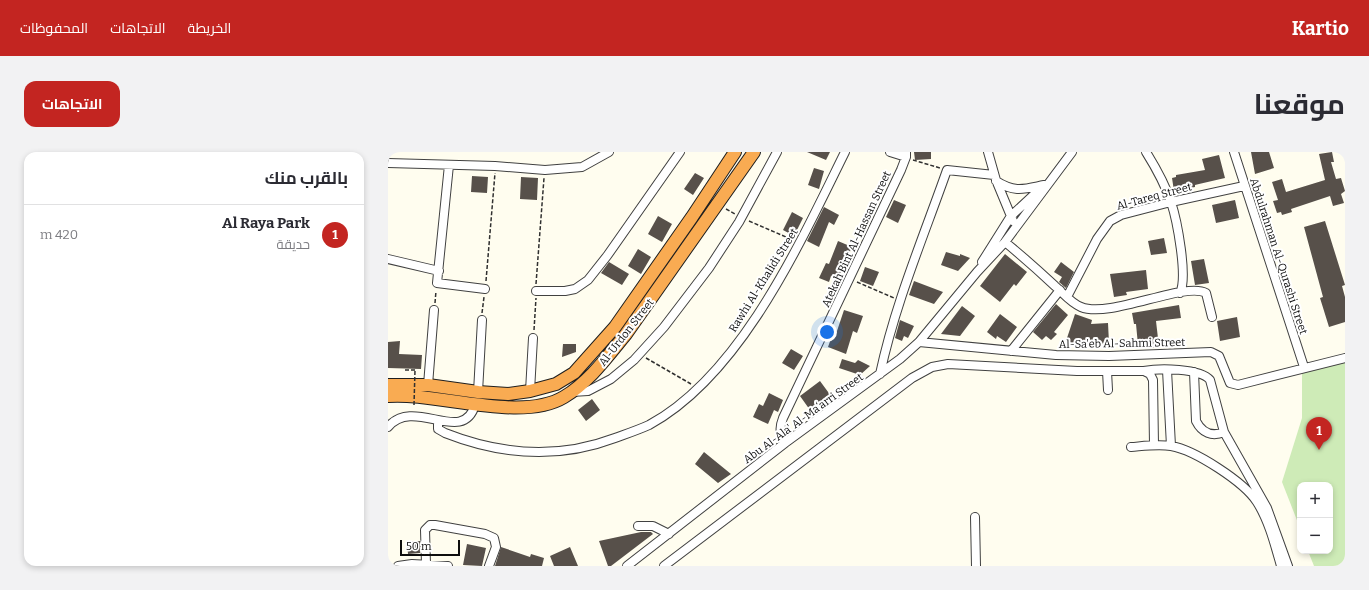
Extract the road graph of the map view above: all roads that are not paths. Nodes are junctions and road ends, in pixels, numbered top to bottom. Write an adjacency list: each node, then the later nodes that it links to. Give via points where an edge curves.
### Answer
1 (610, 152): 14 (street, via 582,167 545,170)
2 (680, 152): 29 (street, via 588,280 575,289)
3 (735, 152): 20 (highway, Al-Urdon Street)
4 (754, 152): 21 (highway, Al-Urdon Street)
5 (777, 152): 50 (street, via 741,218 709,268 664,327 621,372 588,391)
6 (845, 152): 53 (street, Rawhi Al-Khalidi Street, via 800,244 750,326 698,388 648,425 610,440 573,450 554,452 499,450 445,433 438,428)
7 (890, 152): 12 (street)
8 (988, 152): 15 (street)
9 (1072, 152): 16 (street, Abu Al-Ala' Al-Maʻarri Street)
10 (1146, 152): 18 (street, via 1159,172)
11 (1234, 152): 17 (street, Abdulrahman Al-Qurashi Street)
12 (906, 155): 56 (street, Atekah Bint Al-Hassan Street, via 783,418 780,434)
13 (388, 163): 14 (street)
14 (449, 165): 25 (street)
15 (995, 178): 16 (street, via 1006,188 1017,190); 19 (street); 44 (street, via 947,170 900,300)
16 (1045, 186): 19 (street, Abu Al-Ala' Al-Maʻarri Street); 22 (street, Abu Al-Ala' Al-Maʻarri Street, via 1042,194)
17 (1244, 186): 18 (street, Al-Tareq Street); 39 (street, Abdulrahman Al-Qurashi Street)
18 (1171, 202): 30 (street, via 1183,268 1183,285); 31 (street, Al-Tareq Street, via 1121,215 1110,221 1097,239)
19 (1011, 216): 22 (street); 26 (street, Abu Al-Ala' Al-Maʻarri Street)
20 (692, 217): 21 (highway); 48 (highway, Al-Urdon Street, via 615,327 574,373 556,384)
21 (704, 226): 50 (highway, Al-Urdon Street, via 605,361)
22 (1016, 227): 23 (street, Abu Al-Ala' Al-Maʻarri Street)
23 (1005, 242): 26 (street, Abu Al-Ala' Al-Maʻarri Street); 28 (street)
24 (388, 259): 25 (street)
25 (439, 271): 27 (street, via 437,283)
26 (977, 272): 36 (street, Abu Al-Ala' Al-Maʻarri Street)
27 (485, 289)
28 (1060, 290): 31 (street); 37 (street)
29 (536, 291)
30 (1180, 293): 31 (street, via 1095,309 1081,307); 33 (street, via 1206,293)
31 (1067, 297)
32 (434, 310): 46 (street)
33 (1212, 317)
34 (482, 320): 49 (street)
35 (533, 338): 48 (street)
36 (919, 342): 37 (street, Al-Sa'eb Al-Sahmi Street); 44 (street, Abu Al-Ala' Al-Maʻarri Street)
37 (1011, 351): 39 (street, Al-Sa'eb Al-Sahmi Street, via 1109,356 1211,352 1219,356 1230,383 1238,385)
38 (1345, 358): 39 (street)
39 (1304, 367)
40 (1167, 370): 42 (street); 43 (street); 58 (street)
41 (1107, 371): 42 (street); 47 (street); 68 (street, via 956,364 926,369)
42 (1144, 371): 57 (street, via 1150,374 1153,380)
43 (1194, 372): 55 (street, via 1205,375 1212,384); 55 (street, via 1196,421 1207,433)
44 (880, 374): 56 (street, Abu Al-Ala' Al-Maʻarri Street)
45 (388, 385): 46 (highway, Al-Urdon Street)
46 (428, 385): 49 (highway, Al-Urdon Street)
47 (1108, 390)
48 (530, 391): 49 (highway, Al-Urdon Street, via 508,394)
49 (478, 392)
50 (571, 392): 52 (highway, Al-Urdon Street, via 562,398 535,406)
51 (388, 396): 52 (highway, Al-Urdon Street, via 422,397)
52 (475, 405): 53 (street, via 468,419)
53 (438, 421): 54 (street, via 419,416 406,416 397,418)
54 (388, 427)
55 (1224, 432): 71 (street, via 1267,508)
56 (785, 443): 62 (street, Abu Al-Ala' Al-Maʻarri Street)
57 (1154, 445): 58 (street); 59 (street)
58 (1171, 446): 70 (street, via 1215,466 1246,489 1262,511)
59 (1131, 447)
60 (975, 517): 69 (street)
61 (638, 526): 62 (street, via 653,526)
62 (669, 534): 67 (street, Abu Al-Ala' Al-Maʻarri Street)
63 (426, 564): 64 (street); 65 (street); 66 (street, via 426,530 435,524 494,538 496,547)
64 (398, 566)
65 (448, 566)
66 (489, 566)
67 (627, 566)
68 (664, 566)
69 (976, 566)
70 (1281, 566)
71 (1288, 566)

